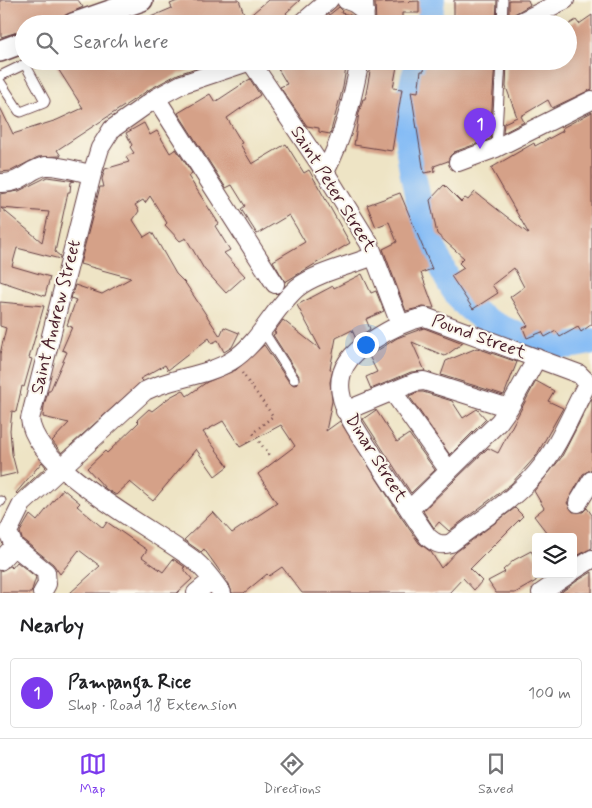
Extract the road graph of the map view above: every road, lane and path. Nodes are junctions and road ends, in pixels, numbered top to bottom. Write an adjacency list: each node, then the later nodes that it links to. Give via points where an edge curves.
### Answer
1 (142, 0): 7 (street)
2 (329, 0): 8 (street)
3 (346, 0): 6 (street)
4 (503, 0): 9 (lane)
5 (565, 0): 10 (street)
6 (364, 12)
7 (99, 15)
8 (311, 15)
9 (502, 15)
10 (534, 15)
11 (15, 45): 12 (street)
12 (0, 51)
13 (15, 69): 19 (lane)
14 (28, 70): 20 (lane, via 44,103 21,112)
15 (224, 70): 21 (street, Saint Andrew Street, via 182,84)
16 (257, 70): 25 (street, Saint Peter Street)
17 (358, 70): 25 (street, via 340,143)
18 (500, 70): 23 (lane)
19 (0, 76)
20 (0, 82)
21 (156, 98): 26 (street, Saint Andrew Street, via 112,129 100,148); 29 (street)
22 (592, 100): 23 (street)
23 (496, 148): 24 (street)
24 (458, 162)
25 (325, 172): 28 (street, Saint Peter Street)
26 (92, 174): 27 (street, via 47,166 17,182); 39 (street, Saint Andrew Street, via 30,419 36,439)
27 (0, 183)
28 (374, 256): 30 (street, Saint Peter Street); 31 (street, via 306,281)
29 (275, 284)
30 (400, 324): 32 (street, Pound Street, via 425,317); 37 (street, Dinar Street, via 349,356 341,379)
31 (260, 331): 34 (lane); 39 (street, via 232,360 145,391)
32 (537, 358): 36 (street, Pound Street); 43 (street, Dinar Street, via 579,374 586,380 586,386 548,458 537,472 525,485 443,546 428,538)
33 (237, 368): 38 (path, via 273,416 253,433)
34 (294, 379)
35 (393, 392): 36 (street, via 424,381); 37 (street); 40 (street)
36 (509, 408): 40 (street, Pound Street)
37 (345, 411): 43 (street, Dinar Street)
38 (271, 458)
39 (62, 467): 44 (street, via 22,504 12,519 8,532); 49 (street, Saint Andrew Street, via 195,562)
40 (449, 471): 43 (street, Pound Street)
41 (592, 480): 42 (street)
42 (578, 502)
43 (409, 510)
44 (14, 546): 46 (street); 50 (street, via 46,572 47,584)
45 (592, 559): 47 (street)
46 (0, 561)
47 (577, 568)
48 (563, 578): 52 (street)
49 (217, 586): 51 (street)
50 (42, 593)
51 (196, 593)
52 (542, 593)

